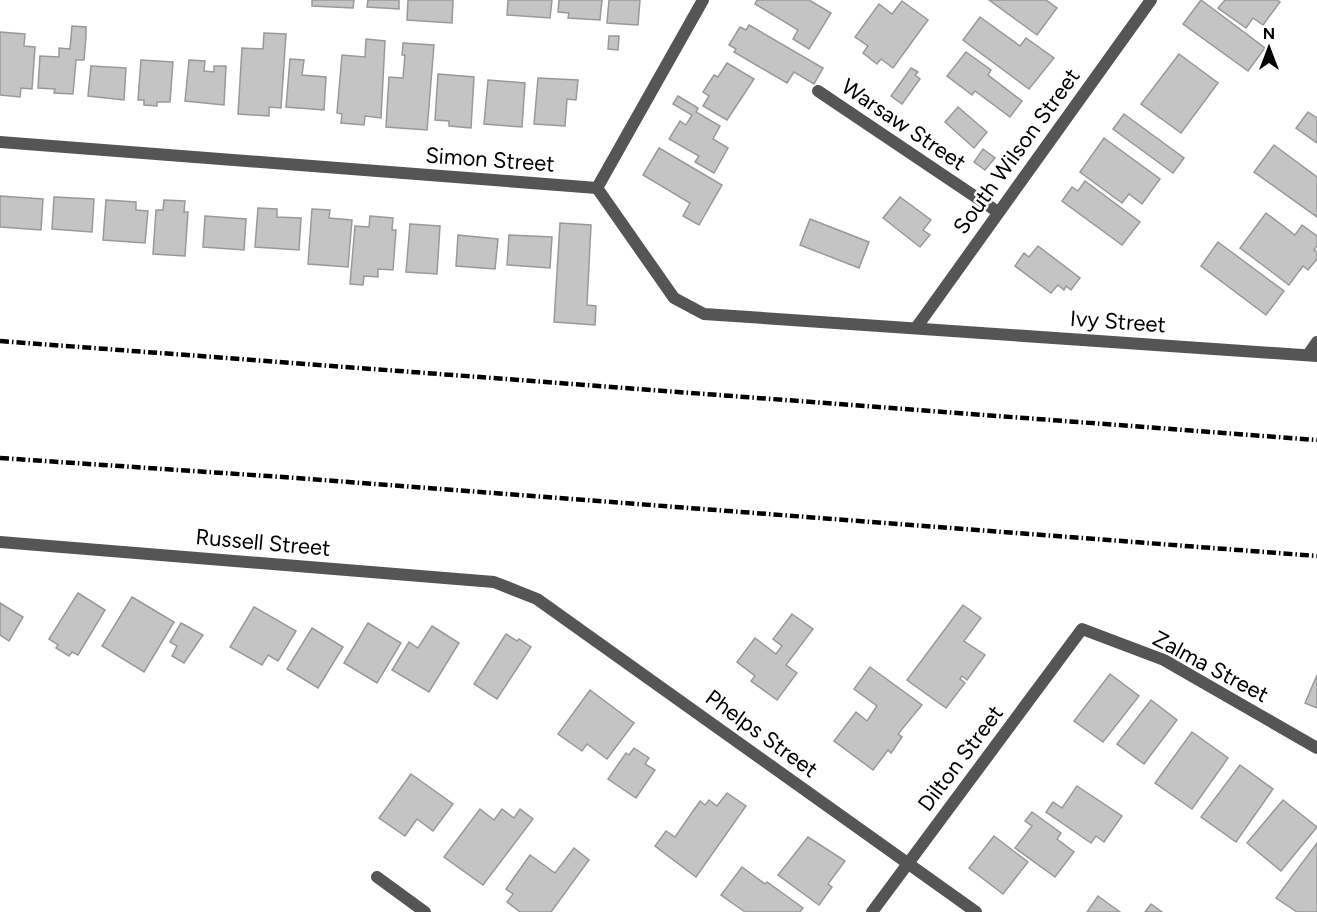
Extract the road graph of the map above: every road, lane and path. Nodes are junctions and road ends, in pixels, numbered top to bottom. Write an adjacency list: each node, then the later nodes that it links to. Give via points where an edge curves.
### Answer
1 (703, 0): 5 (street)
2 (1151, 0): 6 (street, South Wilson Street)
3 (818, 91): 6 (street, Warsaw Street)
4 (0, 142): 5 (street, Simon Street)
5 (597, 188): 7 (street, via 674,298 704,314)
6 (998, 212): 7 (street, South Wilson Street)
7 (916, 328): 9 (street, Ivy Street)
8 (1317, 342): 9 (street)
9 (1312, 356)
10 (0, 542): 11 (street, Russell Street, via 494,582)
11 (521, 592): 14 (street, Phelps Street, via 537,599)
12 (1082, 629): 13 (street, Zalma Street, via 1164,660); 14 (street, Dilton Street)
13 (1317, 748)
14 (908, 864): 17 (street, Dilton Street); 18 (street, Phelps Street)
15 (377, 877): 16 (street)
16 (425, 912)
17 (872, 912)
18 (976, 912)

